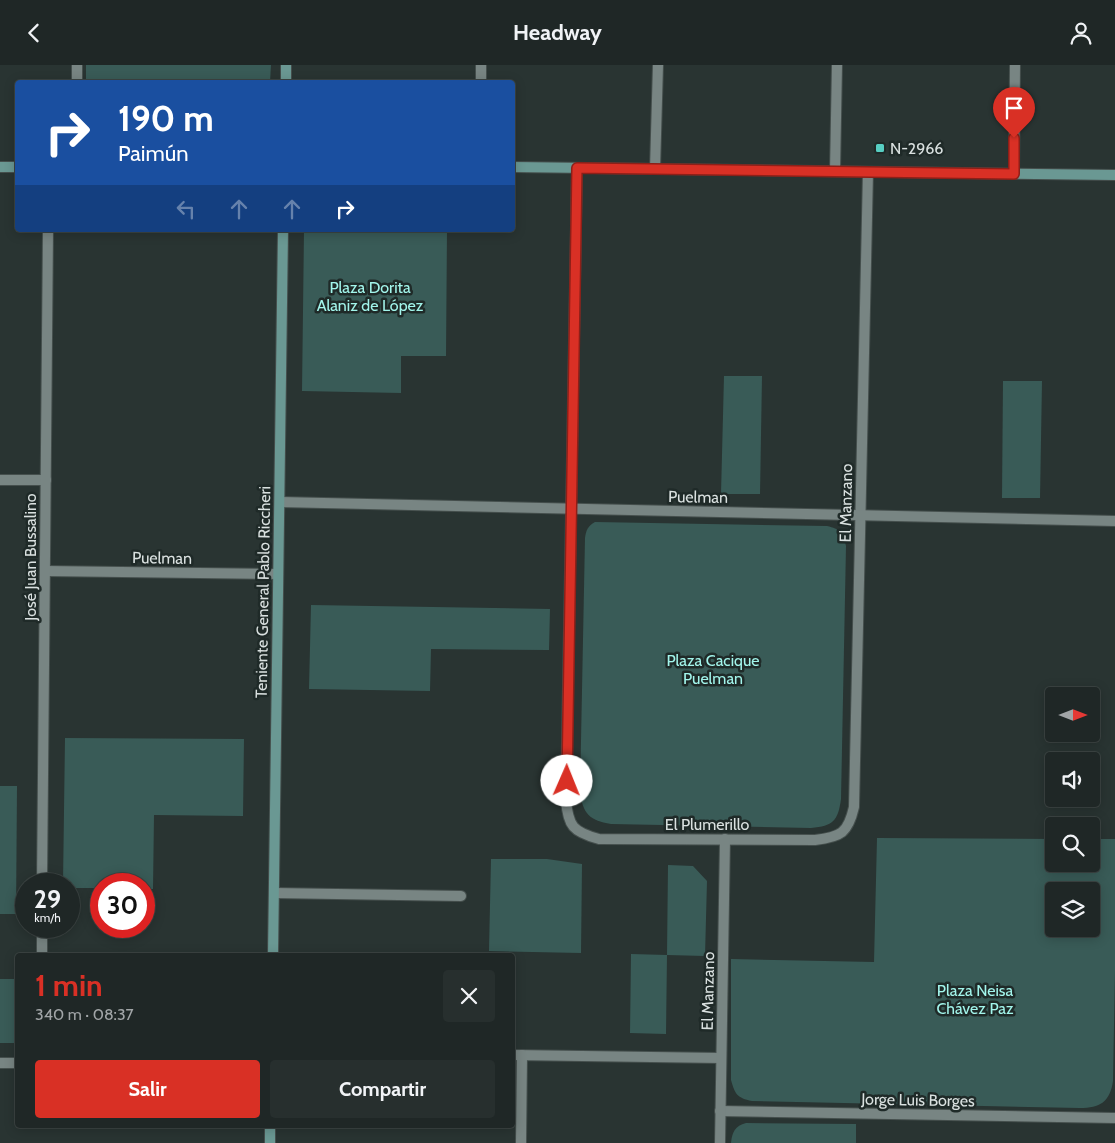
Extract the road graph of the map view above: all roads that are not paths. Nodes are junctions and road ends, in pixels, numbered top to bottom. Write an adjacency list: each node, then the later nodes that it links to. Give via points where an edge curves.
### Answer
1 (77, 65): 7 (street)
2 (286, 65): 8 (street)
3 (481, 65): 9 (street)
4 (658, 65): 14 (street)
5 (837, 65): 15 (street)
6 (1015, 65): 17 (street)
7 (77, 80)
8 (286, 80)
9 (481, 80)
10 (0, 167): 11 (street)
11 (15, 167)
12 (515, 167): 13 (street)
13 (577, 168): 14 (street); 24 (street)
14 (655, 169): 15 (street)
15 (835, 171): 16 (street)
16 (868, 172): 17 (street); 25 (street, El Manzano)
17 (1014, 174): 18 (street)
18 (1115, 175)
19 (48, 232): 22 (street, José Juan Bussalino)
20 (283, 232): 23 (street, Teniente General Pablo Riccheri)
21 (0, 480): 22 (street)
22 (46, 480): 27 (street, José Juan Bussalino)
23 (280, 502): 24 (street, Puelman); 28 (street, Teniente General Pablo Riccheri)
24 (571, 509): 25 (street, Puelman); 30 (street, El Plumerillo, via 566,800 567,814 573,827 599,839)
25 (860, 515): 26 (street, Puelman); 29 (street, El Manzano, via 854,807 851,821)
26 (1115, 521)
27 (45, 571): 28 (street, Puelman); 31 (street, José Juan Bussalino)
28 (278, 574): 32 (street, Teniente General Pablo Riccheri)
29 (843, 832): 30 (street, El Plumerillo, via 815,840)
30 (725, 839): 38 (street, El Manzano)
31 (42, 873)
32 (274, 893): 33 (street); 36 (street, Teniente General Pablo Riccheri)
33 (461, 895)
34 (42, 938): 35 (street)
35 (42, 953)
36 (273, 953)
37 (517, 1055): 38 (street); 45 (street)
38 (722, 1058): 41 (street, El Manzano)
39 (0, 1063): 40 (street)
40 (15, 1063)
41 (720, 1111): 42 (street, Jorge Luis Borges); 46 (street, El Manzano)
42 (1115, 1119)
43 (270, 1128): 44 (street)
44 (270, 1143)
45 (521, 1143)
46 (720, 1143)

